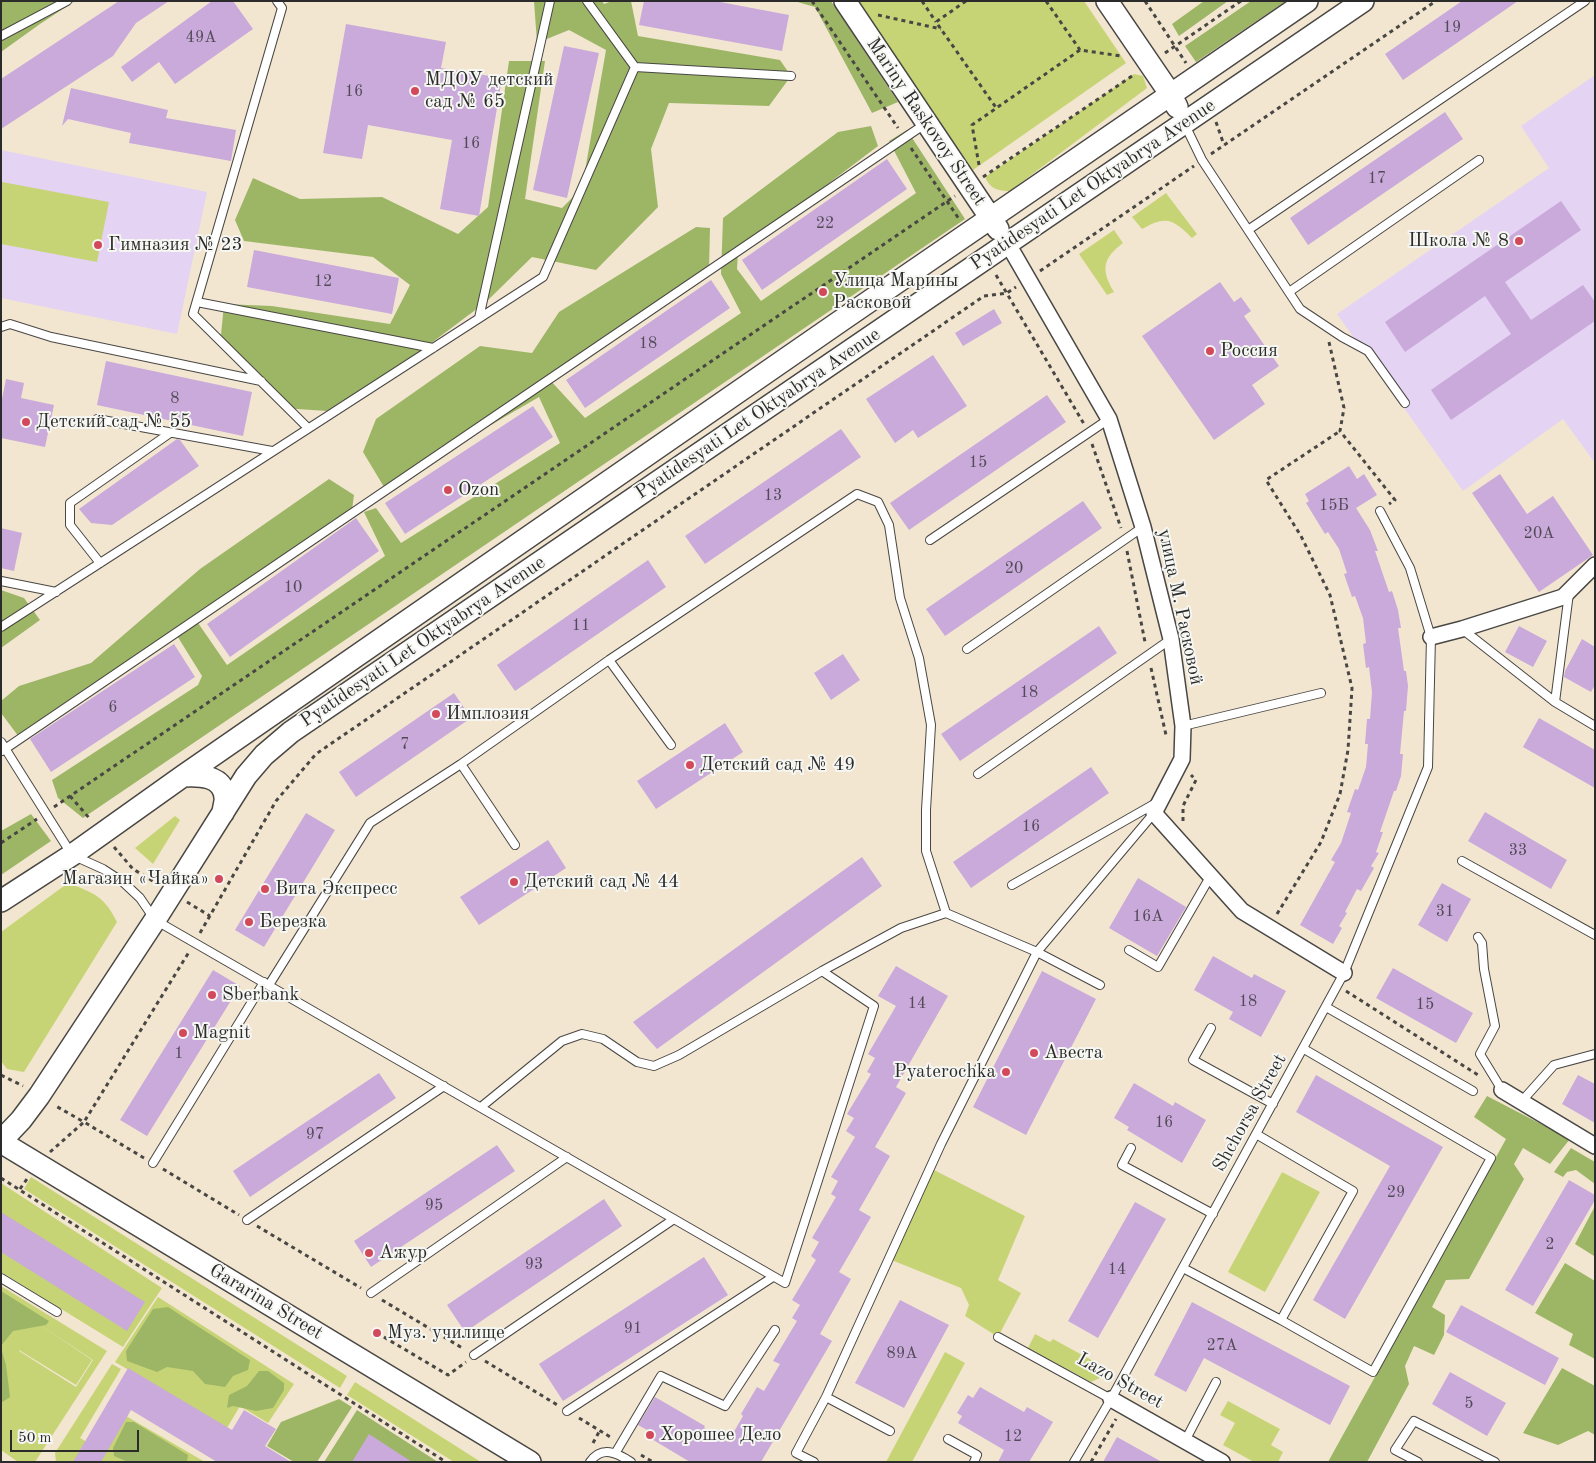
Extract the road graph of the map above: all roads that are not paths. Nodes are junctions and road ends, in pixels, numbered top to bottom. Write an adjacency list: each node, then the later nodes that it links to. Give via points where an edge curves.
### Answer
1 (67, 1): 10 (lane)
2 (277, 1): 21 (lane, via 282,8)
3 (550, 1): 22 (lane)
4 (587, 1): 11 (lane)
5 (845, 1): 14 (main road, Mariny Raskovoy Street)
6 (1107, 1): 13 (main road)
7 (1308, 1): 13 (main road, Pyatidesyati Let Oktyabrya Avenue)
8 (1363, 1): 15 (main road, Pyatidesyati Let Oktyabrya Avenue)
9 (1585, 1): 18 (lane)
10 (1, 36)
11 (635, 67): 12 (lane); 22 (lane, via 543,277)
12 (791, 76)
13 (1171, 94): 15 (main road); 17 (main road, Pyatidesyati Let Oktyabrya Avenue)
14 (926, 123): 17 (main road, Mariny Raskovoy Street); 51 (lane)
15 (1184, 123): 18 (lane, via 1202,160); 19 (main road, Pyatidesyati Let Oktyabrya Avenue)
16 (1479, 160): 20 (lane)
17 (990, 218): 19 (main road, Mariny Raskovoy Street); 54 (main road, Pyatidesyati Let Oktyabrya Avenue)
18 (1248, 230): 20 (lane)
19 (1008, 244): 28 (street, улица М. Расковой); 56 (main road, Pyatidesyati Let Oktyabrya Avenue, via 292,732 264,755)
20 (1289, 292): 26 (lane, via 1300,309 1368,351)
21 (196, 302): 24 (lane); 25 (lane, via 193,314)
22 (479, 318): 24 (lane)
23 (1, 327): 25 (lane, via 10,324 51,337)
24 (433, 348): 29 (lane)
25 (261, 381): 29 (lane)
26 (1405, 403)
27 (96, 419): 30 (lane)
28 (1108, 419): 33 (street, улица М. Расковой); 34 (lane)
29 (308, 428): 31 (lane)
30 (170, 433): 31 (lane); 35 (lane, via 70,503 70,525)
31 (272, 451): 35 (lane)
32 (1380, 511): 42 (lane, via 1410,568)
33 (1143, 527): 43 (street, улица М. Расковой); 44 (lane)
34 (930, 540)
35 (100, 563): 39 (lane)
36 (1595, 566): 38 (street)
37 (1, 582): 39 (lane)
38 (1570, 591): 41 (street, via 1563,598); 47 (lane)
39 (56, 592): 40 (lane)
40 (1, 627)
41 (1462, 629): 42 (street); 47 (lane)
42 (1430, 638): 71 (lane, Shchorsa Street, via 1428,767)
43 (1171, 639): 48 (street, улица М. Расковой); 53 (lane)
44 (967, 649)
45 (609, 660): 50 (lane); 52 (lane); 64 (lane, via 857,494 878,502 889,525 900,598 919,658 931,725 926,851)
46 (1320, 693): 48 (lane)
47 (1555, 702): 49 (lane)
48 (1183, 726): 55 (street, улица М. Расковой, via 1182,759)
49 (1595, 726)
50 (672, 745)
51 (3, 747): 59 (lane)
52 (461, 764): 58 (lane); 72 (lane, via 370,822)
53 (978, 774)
54 (183, 776): 56 (main road, Pyatidesyati Let Oktyabrya Avenue, via 201,774 214,779 226,797); 59 (main road, Pyatidesyati Let Oktyabrya Avenue)
55 (1162, 800): 57 (street, улица М. Расковой); 62 (lane)
56 (222, 813): 65 (main road, Pyatidesyati Let Oktyabrya Avenue)
57 (1154, 813): 61 (street); 69 (lane)
58 (515, 846)
59 (72, 855): 63 (main road, Pyatidesyati Let Oktyabrya Avenue); 65 (lane, via 123,882 140,898)
60 (1462, 861): 66 (lane)
61 (1210, 877): 68 (lane, via 1158,967); 71 (street, via 1242,910)
62 (1012, 885)
63 (1, 901)
64 (946, 913): 69 (lane); 70 (lane, via 902,928)
65 (155, 920): 72 (lane); 85 (main road, Pyatidesyati Let Oktyabrya Avenue, via 39,1096)
66 (1595, 935)
67 (1478, 937): 79 (lane, via 1482,944 1495,1026 1480,1054)
68 (1129, 950)
69 (1037, 952): 73 (lane); 103 (lane, via 941,1144)
70 (822, 971): 83 (lane, via 679,1055 654,1066 637,1062 603,1039 582,1034 562,1041); 94 (lane, via 874,1006 785,1283)
71 (1341, 979): 74 (lane, Shchorsa Street)
72 (266, 984): 78 (lane); 89 (lane)
73 (1100, 985)
74 (1326, 1007): 76 (lane, Shchorsa Street); 80 (lane)
75 (1210, 1028): 82 (lane, via 1192,1060)
76 (1304, 1049): 82 (lane, Shchorsa Street); 98 (lane, via 1491,1158 1372,1372)
77 (1595, 1054): 81 (lane, via 1554,1065)
78 (444, 1086): 83 (lane); 92 (lane)
79 (1502, 1090): 81 (street)
80 (1473, 1091)
81 (1522, 1102): 86 (street)
82 (1272, 1104): 84 (lane, Shchorsa Street)
83 (481, 1108): 88 (lane)
84 (1256, 1134): 90 (lane, Shchorsa Street); 98 (lane, via 1354,1191)
85 (1, 1141): 110 (main road, Gararina Street)
86 (1595, 1146)
87 (1131, 1148): 90 (lane, via 1122,1164)
88 (567, 1157): 91 (lane); 96 (lane)
89 (152, 1163)
90 (1213, 1214): 93 (lane, Shchorsa Street)
91 (674, 1219): 94 (lane); 101 (lane)
92 (247, 1220)
93 (1183, 1268): 98 (lane); 104 (lane, Shchorsa Street)
94 (773, 1277): 105 (lane)
95 (1, 1278): 97 (lane)
96 (371, 1293)
97 (57, 1312)
98 (1281, 1320)
99 (775, 1330): 109 (lane, via 725,1406 661,1376)
100 (998, 1336): 104 (lane, Lazo Street)
101 (474, 1355)
102 (1216, 1382): 108 (lane)
103 (826, 1397): 106 (lane); 113 (lane, via 796,1453)
104 (1111, 1399): 108 (street, Lazo Street); 115 (lane, Shchorsa Street)
105 (567, 1411)
106 (890, 1431)
107 (948, 1439): 114 (lane, via 977,1455)
108 (1185, 1441): 116 (street, Lazo Street)
109 (616, 1452): 111 (lane, via 604,1452); 112 (lane)
110 (530, 1462)
111 (590, 1462)
112 (631, 1462)
113 (814, 1462)
114 (974, 1462)
115 (1074, 1462)
116 (1222, 1462)
117 (1418, 1462): 118 (lane, via 1395,1450 1414,1421)
118 (1495, 1462)

